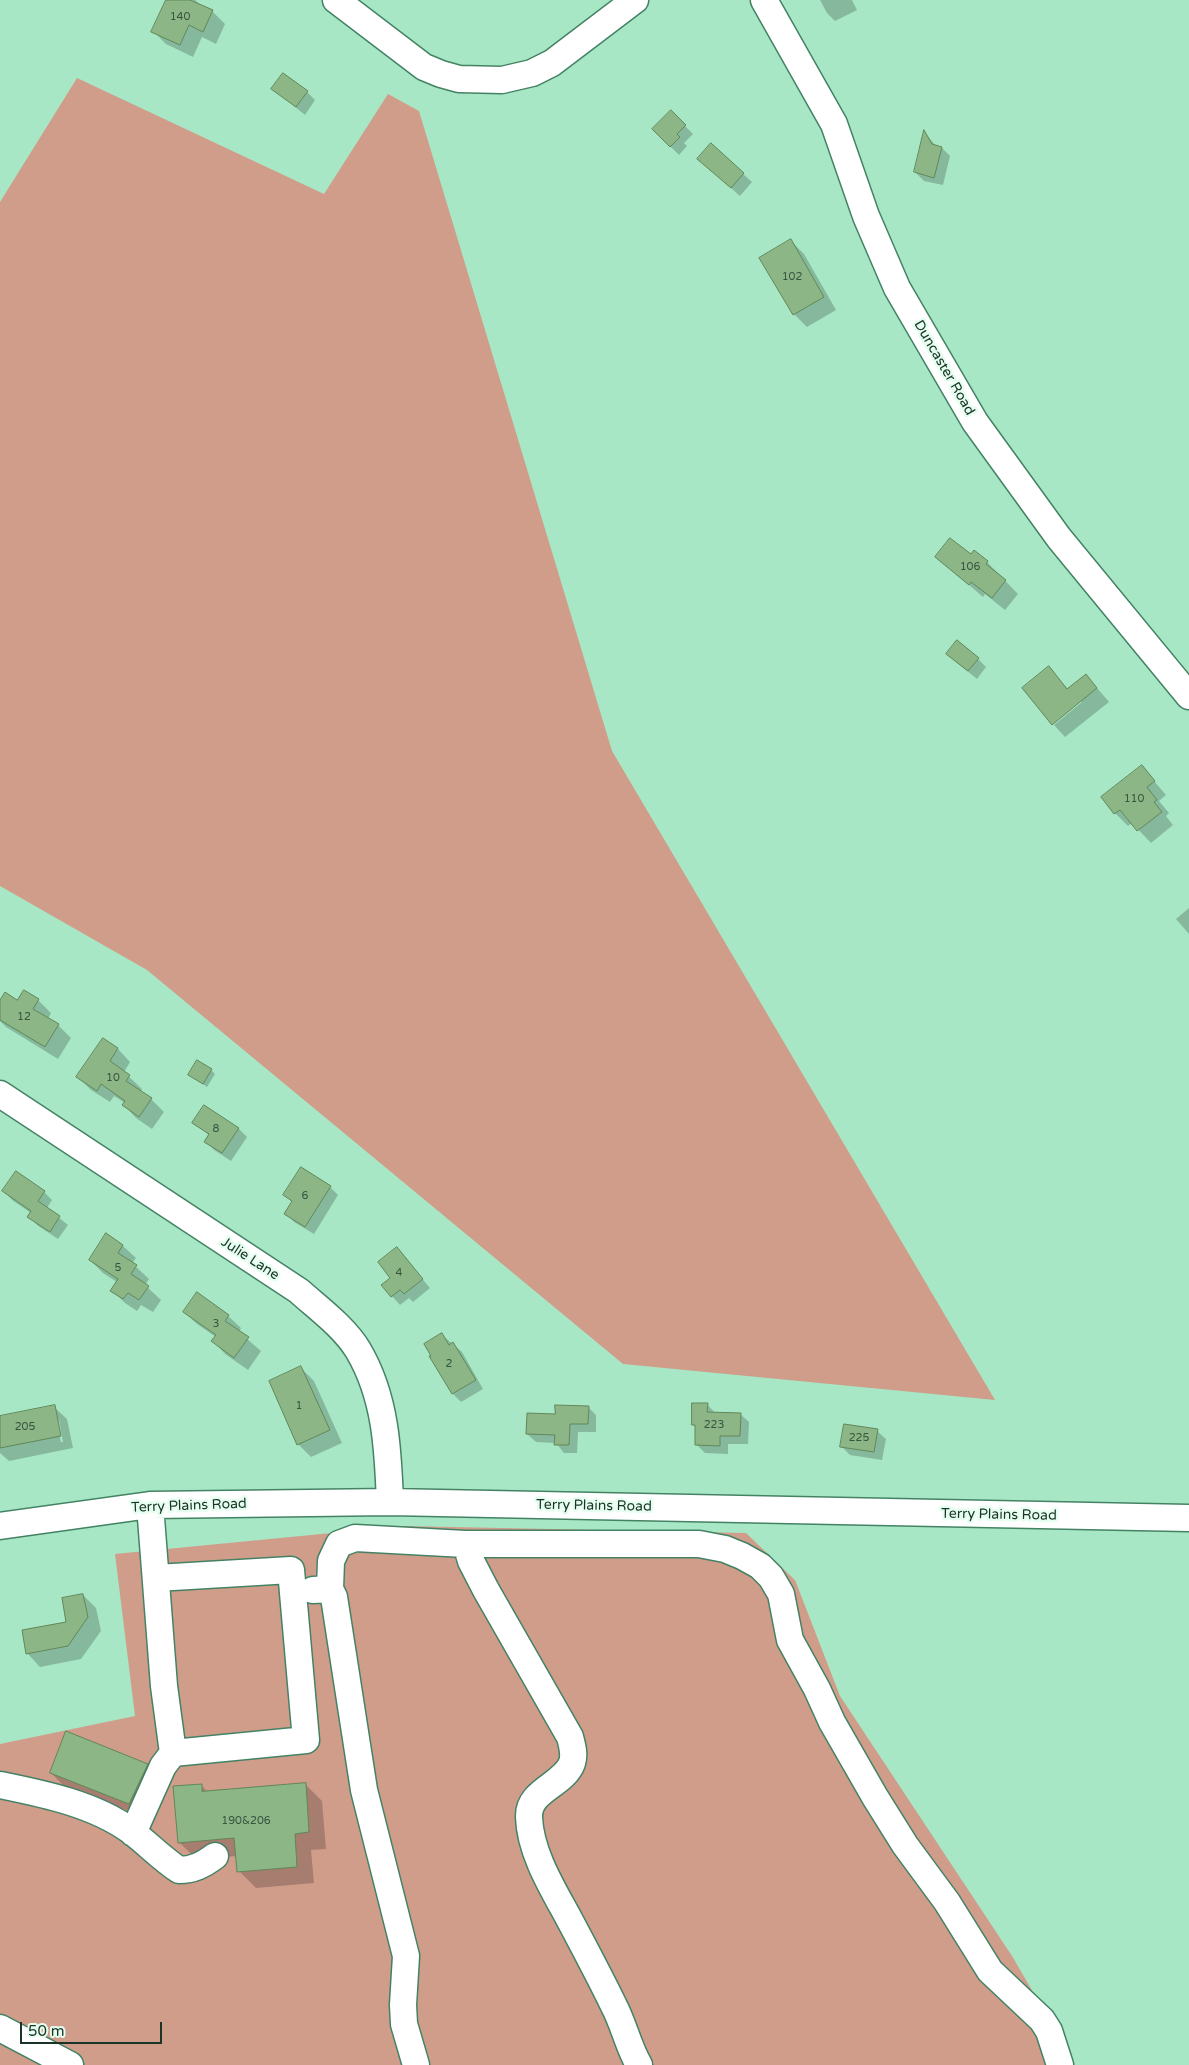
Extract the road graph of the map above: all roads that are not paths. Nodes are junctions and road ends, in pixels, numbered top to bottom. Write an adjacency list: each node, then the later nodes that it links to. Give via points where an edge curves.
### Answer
1 (336, 0): 2 (street, via 424,67 459,79 502,80 532,73 552,63)
2 (635, 0)
3 (764, 0): 4 (street, Duncaster Road, via 834,124 866,216 897,288 975,422 1058,538)
4 (1189, 696)
5 (0, 1094): 6 (street, Julie Lane, via 299,1291 338,1326 358,1349 380,1400 388,1446)
6 (390, 1502): 7 (street, Terry Plains Road); 8 (street, Terry Plains Road)
7 (150, 1505): 9 (street, Terry Plains Road); 11 (street)
8 (1189, 1518)
9 (0, 1526)
10 (466, 1544): 12 (street, via 356,1538 339,1544 331,1561); 21 (street, via 471,1562 486,1590 570,1736 573,1762 566,1774 530,1806 533,1840 554,1891 620,2019); 22 (street, via 699,1544 725,1549 760,1566 781,1594 790,1640 875,1797 990,1971 1042,2020)
11 (156, 1578): 13 (street, via 291,1570); 14 (street)
12 (330, 1589): 13 (street); 20 (street, via 334,1597 364,1790 405,1949 402,2005)
13 (292, 1592): 14 (street, via 306,1740)
14 (173, 1753): 16 (street, via 163,1766)
15 (0, 1785): 16 (street, via 82,1806)
16 (133, 1833): 17 (street, via 179,1870 189,1870)
17 (215, 1856)
18 (0, 2028): 19 (street)
19 (70, 2065)
20 (416, 2065)
21 (639, 2065)
22 (1060, 2065)

